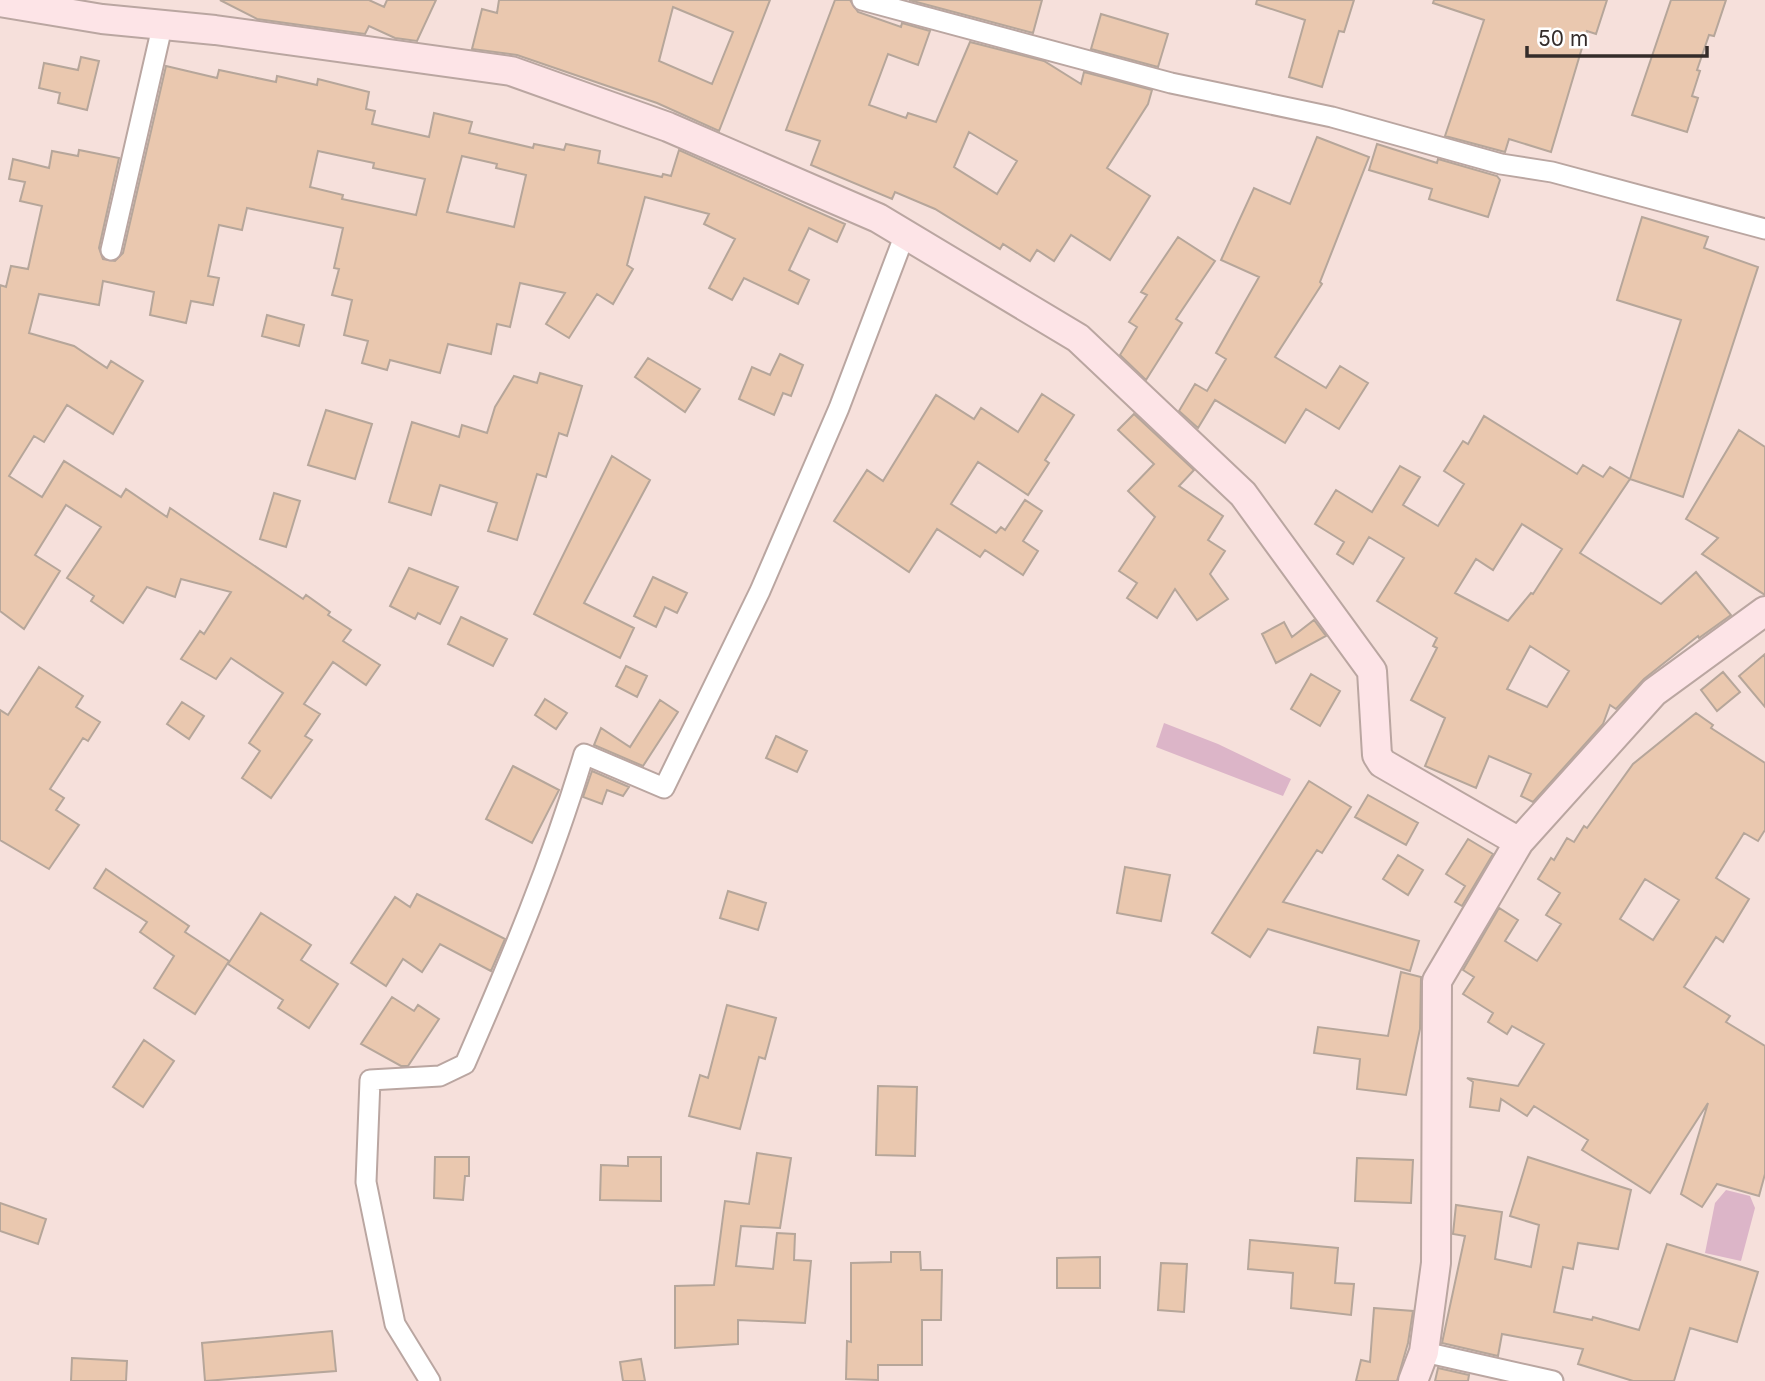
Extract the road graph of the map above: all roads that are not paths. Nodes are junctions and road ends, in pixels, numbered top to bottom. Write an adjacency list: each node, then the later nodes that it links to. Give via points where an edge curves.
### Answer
1 (123, 0): 4 (main road)
2 (862, 0): 6 (street, via 1171,83 1332,117)
3 (0, 2): 4 (main road)
4 (102, 19): 5 (main road)
5 (162, 27): 7 (main road, via 215,30 511,71 668,127); 8 (street)
6 (1765, 229)
7 (905, 234): 10 (main road, via 1079,338 1243,494 1372,671 1377,755 1382,764); 12 (street, via 839,408 760,591 664,788 584,754 515,948 465,1064 440,1076 370,1080 366,1182 395,1324)
8 (111, 250)
9 (1765, 611): 10 (main road, via 1654,692)
10 (1519, 842): 11 (main road, via 1437,981 1436,1264)
11 (1424, 1352): 13 (main road); 14 (street)
12 (430, 1381)
13 (1413, 1381)
14 (1553, 1381)

